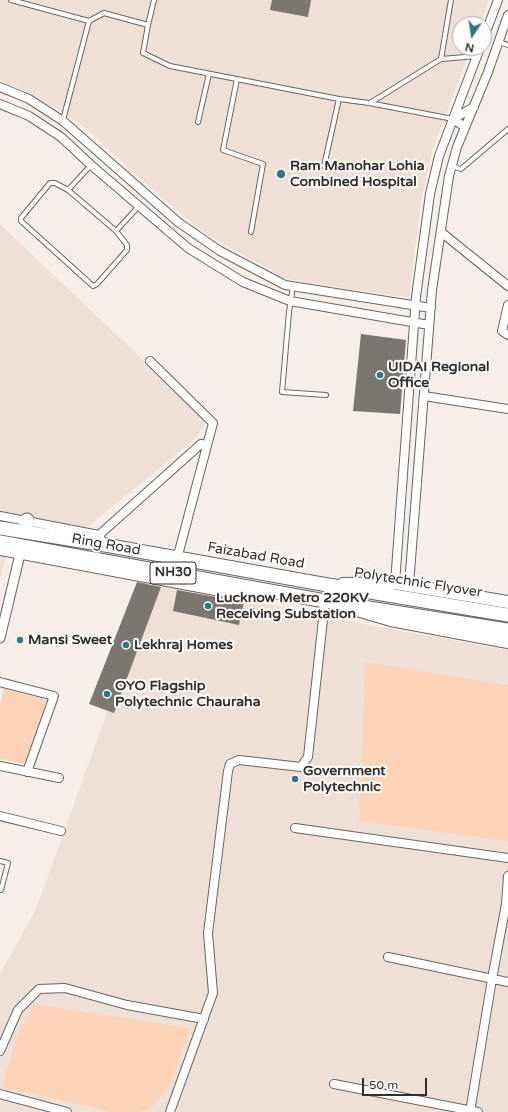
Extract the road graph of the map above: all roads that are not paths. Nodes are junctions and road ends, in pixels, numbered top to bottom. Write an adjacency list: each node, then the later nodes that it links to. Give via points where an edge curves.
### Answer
1 (11, 0): 7 (lane)
2 (154, 0): 8 (lane)
3 (451, 0): 13 (lane)
4 (498, 0): 6 (street)
5 (508, 15): 9 (street)
6 (492, 16)
7 (89, 21): 8 (lane, via 104,13); 22 (lane)
8 (148, 25): 14 (lane, via 143,53 170,66)
9 (498, 42): 10 (lane); 20 (street)
10 (508, 45)
11 (457, 56): 13 (lane)
12 (477, 56): 21 (street)
13 (441, 59): 19 (lane)
14 (209, 74): 15 (lane); 23 (lane)
15 (237, 79): 17 (lane); 32 (lane, via 223,150 263,164)
16 (0, 87): 22 (street, via 29,99)
17 (339, 99): 19 (lane); 27 (lane)
18 (0, 104): 26 (street, via 29,116 55,133)
19 (369, 104): 21 (lane)
20 (474, 107): 21 (street); 24 (street)
21 (453, 119): 24 (street); 38 (street, via 439,156 430,194)
22 (63, 121): 34 (street, via 178,222 220,251 285,285)
23 (198, 122)
24 (465, 127): 28 (street)
25 (508, 129): 28 (lane, via 461,169)
26 (91, 165): 29 (lane); 30 (street)
27 (324, 166)
28 (452, 166): 33 (street)
29 (68, 190): 31 (lane); 31 (lane, via 50,183 21,218 21,222 93,286 127,250 127,245)
30 (139, 206): 31 (lane); 37 (street, via 188,248 243,282)
31 (116, 231)
32 (250, 232)
33 (441, 232): 35 (street); 40 (street)
34 (293, 286): 36 (street); 37 (lane)
35 (508, 286)
36 (346, 295): 38 (street); 41 (street)
37 (290, 301): 41 (street); 46 (lane, via 282,392)
38 (416, 305): 40 (street); 42 (street)
39 (508, 305): 44 (street, via 502,331)
40 (431, 308): 43 (street)
41 (344, 310): 42 (street)
42 (414, 322): 43 (street); 50 (street)
43 (429, 325): 47 (street)
44 (508, 335)
45 (150, 361): 49 (street, via 213,422)
46 (326, 394)
47 (424, 396): 48 (street); 51 (street)
48 (508, 409)
49 (207, 445): 55 (street, via 201,444); 59 (street)
50 (401, 497): 51 (street); 60 (street)
51 (416, 498): 62 (street)
52 (0, 516): 53 (street)
53 (26, 526): 54 (highway, Faizabad Road / NH30); 55 (highway, Faizabad Road / NH30)
54 (0, 528)
55 (102, 540): 59 (highway, Faizabad Road / NH30)
56 (0, 542): 57 (highway, Ring Road / NH30)
57 (21, 550): 58 (street); 63 (highway, Ring Road / NH30); 67 (street)
58 (0, 551)
59 (176, 559): 61 (highway, Faizabad Road / NH30)
60 (395, 583): 61 (main road, Faizabad Road); 62 (main road, Faizabad Road)
61 (322, 584): 65 (highway, Polytechnic Flyover / NH30)
62 (409, 585): 64 (main road, Faizabad Road)
63 (325, 601): 66 (highway, NH30); 68 (main road, via 391,620); 83 (street, via 308,757 301,767 239,760 230,764 208,933 213,993)
64 (508, 602)
65 (508, 615)
66 (508, 630)
67 (0, 638)
68 (508, 642)
69 (0, 682): 71 (street, via 54,696)
70 (0, 766): 71 (street)
71 (27, 772): 72 (street)
72 (59, 778)
73 (0, 816): 75 (street)
74 (295, 828): 76 (street)
75 (61, 831)
76 (508, 858)
77 (0, 861): 79 (lane, via 8,864)
78 (508, 876): 81 (street, via 506,904)
79 (1, 890)
80 (388, 957): 81 (street)
81 (492, 979): 82 (street); 87 (street)
82 (508, 982)
83 (204, 1018): 84 (street, via 127,1004 65,988 39,989 18,1010); 89 (street)
84 (0, 1051)
85 (334, 1084): 87 (street)
86 (0, 1094): 88 (street)
87 (473, 1111)
88 (67, 1112)
89 (170, 1112)

